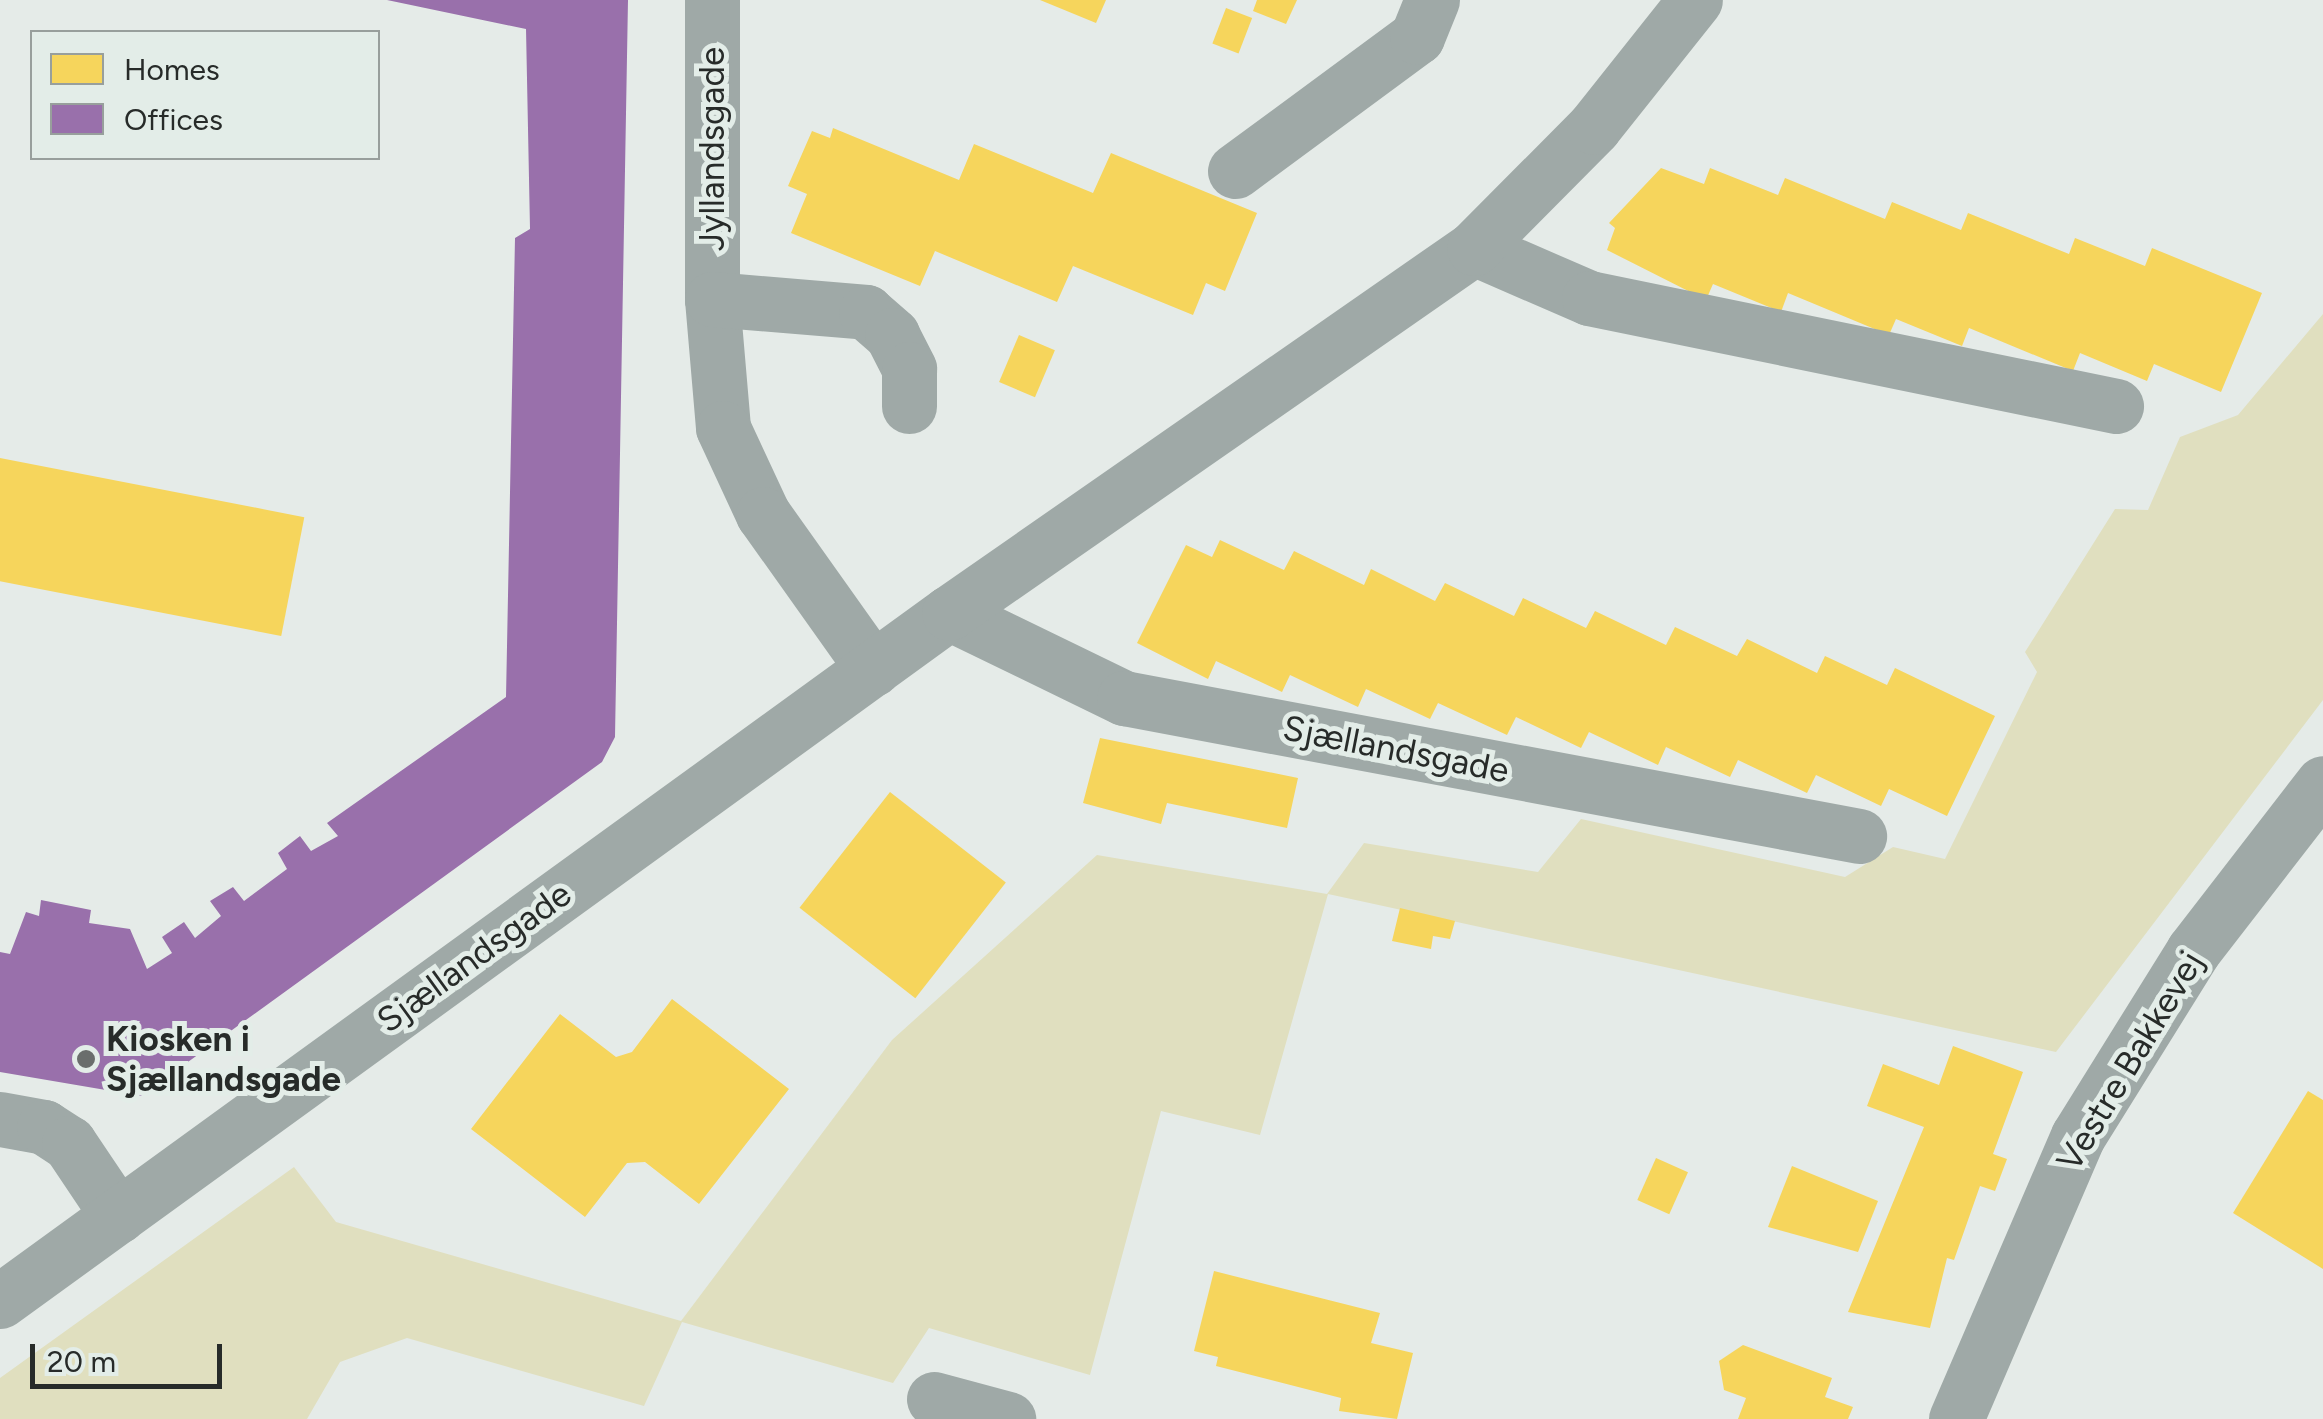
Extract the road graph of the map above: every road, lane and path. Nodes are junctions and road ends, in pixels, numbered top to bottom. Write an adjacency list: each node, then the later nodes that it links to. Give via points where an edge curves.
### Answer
1 (712, 0): 6 (street, Jyllandsgade)
2 (1432, 0): 4 (street, via 1416,37)
3 (1695, 0): 5 (street, Sjællandsgade, via 1594,127)
4 (1235, 171)
5 (1474, 248): 8 (street, via 1590,298); 9 (street, Sjællandsgade)
6 (712, 298): 7 (street, Jyllandsgade, via 866,312 892,334 910,370); 10 (street, Jyllandsgade, via 723,428 763,514)
7 (909, 406)
8 (2116, 406)
9 (949, 613): 10 (street, Sjællandsgade); 12 (street, Sjællandsgade, via 1124,698)
10 (873, 669): 14 (street, Sjællandsgade)
11 (2323, 783): 18 (street, Vestre Bakkevej, via 2193,951 2078,1136)
12 (1858, 836)
13 (0, 1119): 14 (street, via 44,1127 69,1143)
14 (118, 1216): 15 (street, Sjællandsgade)
15 (0, 1302)
16 (934, 1399): 17 (street)
17 (1008, 1419)
18 (1956, 1419)

